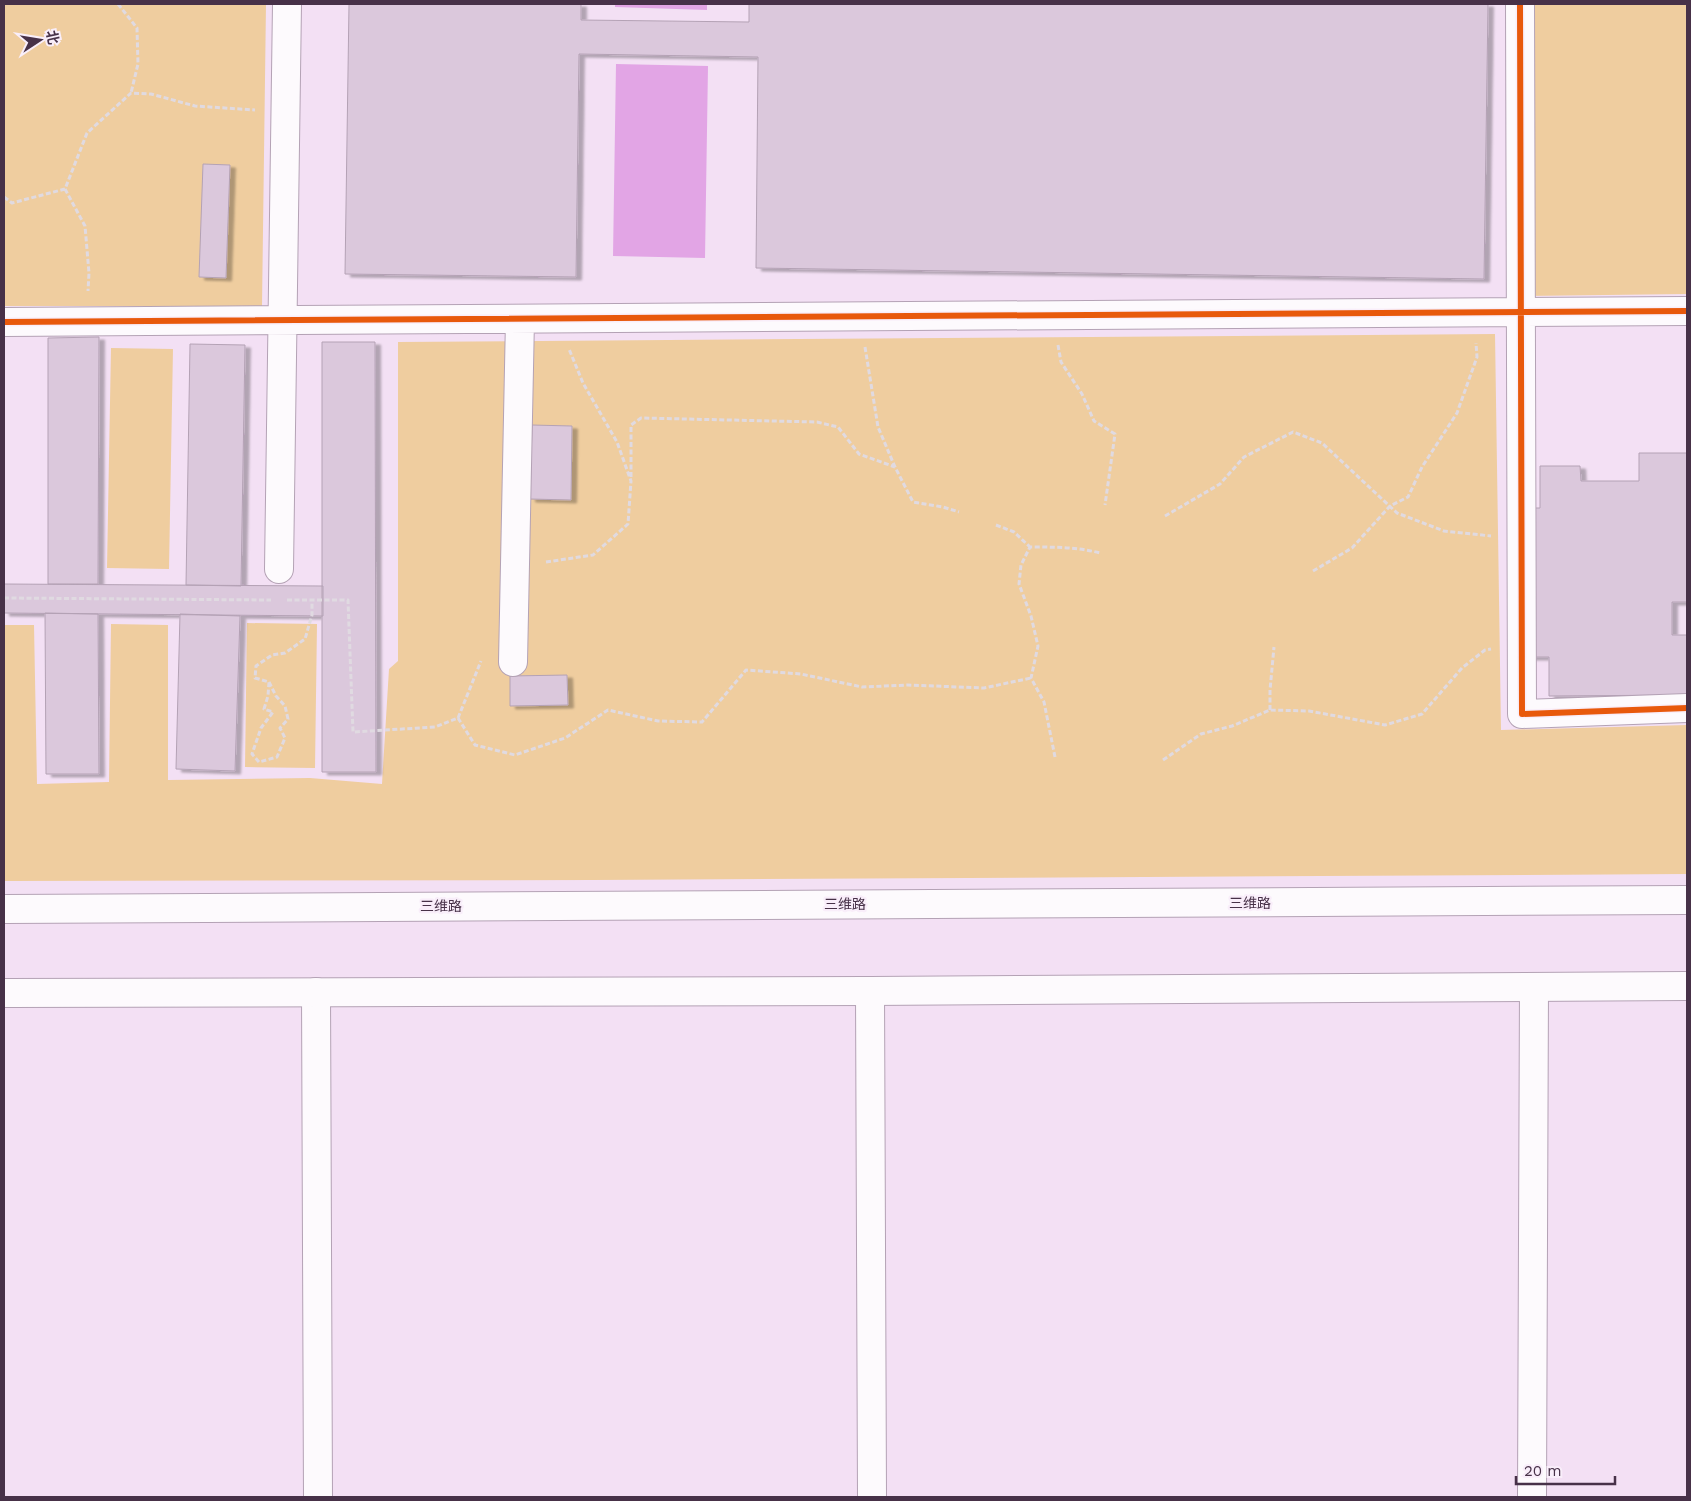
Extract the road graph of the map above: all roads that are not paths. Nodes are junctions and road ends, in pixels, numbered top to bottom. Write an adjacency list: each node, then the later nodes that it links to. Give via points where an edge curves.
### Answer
1 (287, 4): 6 (street)
2 (1520, 4): 4 (street)
3 (1687, 311): 4 (street)
4 (1520, 312): 5 (street); 10 (street, via 1522,714)
5 (520, 319): 6 (street); 9 (street)
6 (282, 320): 7 (street); 8 (street)
7 (4, 322)
8 (279, 569)
9 (514, 649)
10 (1687, 708)
11 (1687, 900): 12 (street, 三维路)
12 (4, 909)
13 (1687, 986): 14 (street)
14 (1534, 987): 15 (street); 20 (street)
15 (870, 991): 16 (street); 19 (street)
16 (316, 992): 17 (street); 18 (street)
17 (4, 993)
18 (318, 1497)
19 (872, 1497)
20 (1532, 1497)

